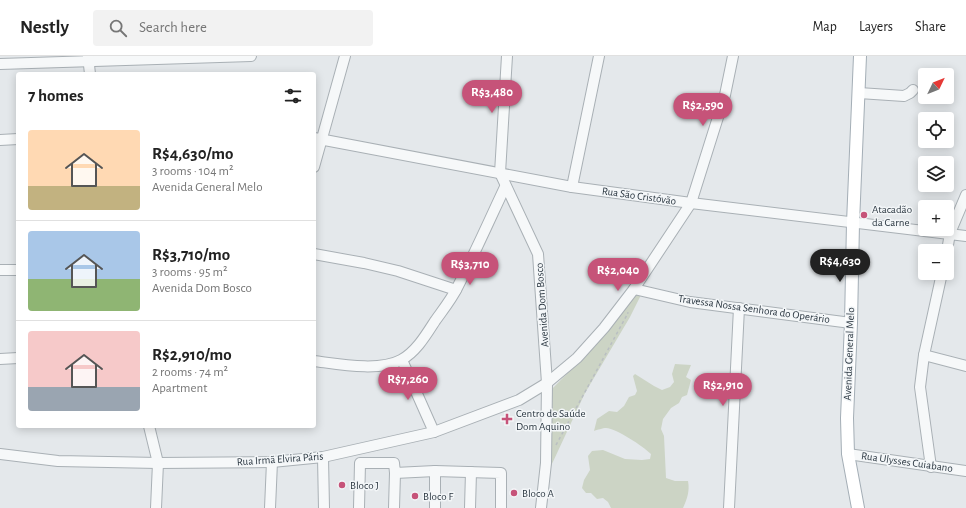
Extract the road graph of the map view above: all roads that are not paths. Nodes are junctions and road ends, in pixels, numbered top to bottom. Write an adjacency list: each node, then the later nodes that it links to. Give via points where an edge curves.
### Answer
1 (251, 56): 7 (street)
2 (345, 56): 12 (street)
3 (507, 56): 16 (street, Avenida Dom Bosco)
4 (599, 56): 18 (street)
5 (733, 56): 20 (street, Rua Irmã Elvira Páris, via 725,95)
6 (860, 56): 11 (main road, Avenida General Melo)
7 (88, 59): 8 (street); 9 (street)
8 (0, 64)
9 (90, 72)
10 (913, 90): 11 (street, via 904,96)
11 (859, 93): 21 (main road, Avenida General Melo)
12 (318, 138): 15 (street); 16 (street, Rua São Cristóvão)
13 (16, 139): 14 (street)
14 (0, 140)
15 (316, 152)
16 (500, 173): 17 (street, Avenida Dom Bosco); 18 (street, Rua São Cristóvão)
17 (506, 187): 31 (street); 40 (street, Avenida Dom Bosco, via 538,254)
18 (572, 187): 20 (street, Rua São Cristóvão)
19 (966, 195): 22 (street)
20 (691, 204): 21 (street, Rua São Cristóvão); 30 (street, Rua Irmã Elvira Páris)
21 (853, 223): 23 (street, Rua São Cristóvão); 33 (main road, Avenida General Melo)
22 (954, 224)
23 (918, 230)
24 (954, 234): 25 (street, Rua São Cristóvão)
25 (966, 236)
26 (316, 254): 31 (street, via 398,271)
27 (0, 270): 28 (street)
28 (16, 270)
29 (940, 280): 34 (street)
30 (634, 289): 32 (street, Travessa Nossa Senhora do Operário, via 690,302); 40 (street, Rua Irmã Elvira Páris, via 577,358)
31 (456, 290): 37 (street, via 418,346)
32 (739, 308): 33 (street, Travessa Nossa Senhora do Operário); 62 (street)
33 (851, 323): 44 (main road, Avenida General Melo)
34 (924, 355): 39 (street); 48 (street, via 920,387)
35 (16, 358): 36 (street)
36 (0, 359)
37 (402, 360): 38 (street, via 369,366); 42 (street)
38 (316, 361)
39 (966, 366)
40 (547, 382): 42 (street, Rua Irmã Elvira Páris, via 519,400); 61 (street, Avenida Dom Bosco, via 546,463)
41 (149, 428): 47 (street)
42 (434, 432): 45 (street, Rua Irmã Elvira Páris)
43 (0, 454): 47 (street, Rua Irmã Elvira Páris, via 58,461)
44 (848, 454): 48 (street, Rua Ulysses Cuiabano); 63 (main road, Avenida General Melo)
45 (323, 457): 46 (street, Rua Irmã Elvira Páris); 55 (street)
46 (272, 462): 47 (street, Rua Irmã Elvira Páris); 54 (street)
47 (158, 463): 53 (street)
48 (931, 467): 50 (street, Rua Ulysses Cuiabano)
49 (435, 471): 51 (street); 52 (street); 58 (street)
50 (966, 471)
51 (470, 472): 59 (street); 60 (street, via 501,473)
52 (395, 473): 56 (street, via 394,463 360,463); 57 (street)
53 (156, 508)
54 (270, 508)
55 (324, 508)
56 (359, 508)
57 (394, 508)
58 (435, 508)
59 (470, 508)
60 (501, 508)
61 (541, 508)
62 (729, 508)
63 (858, 508)

